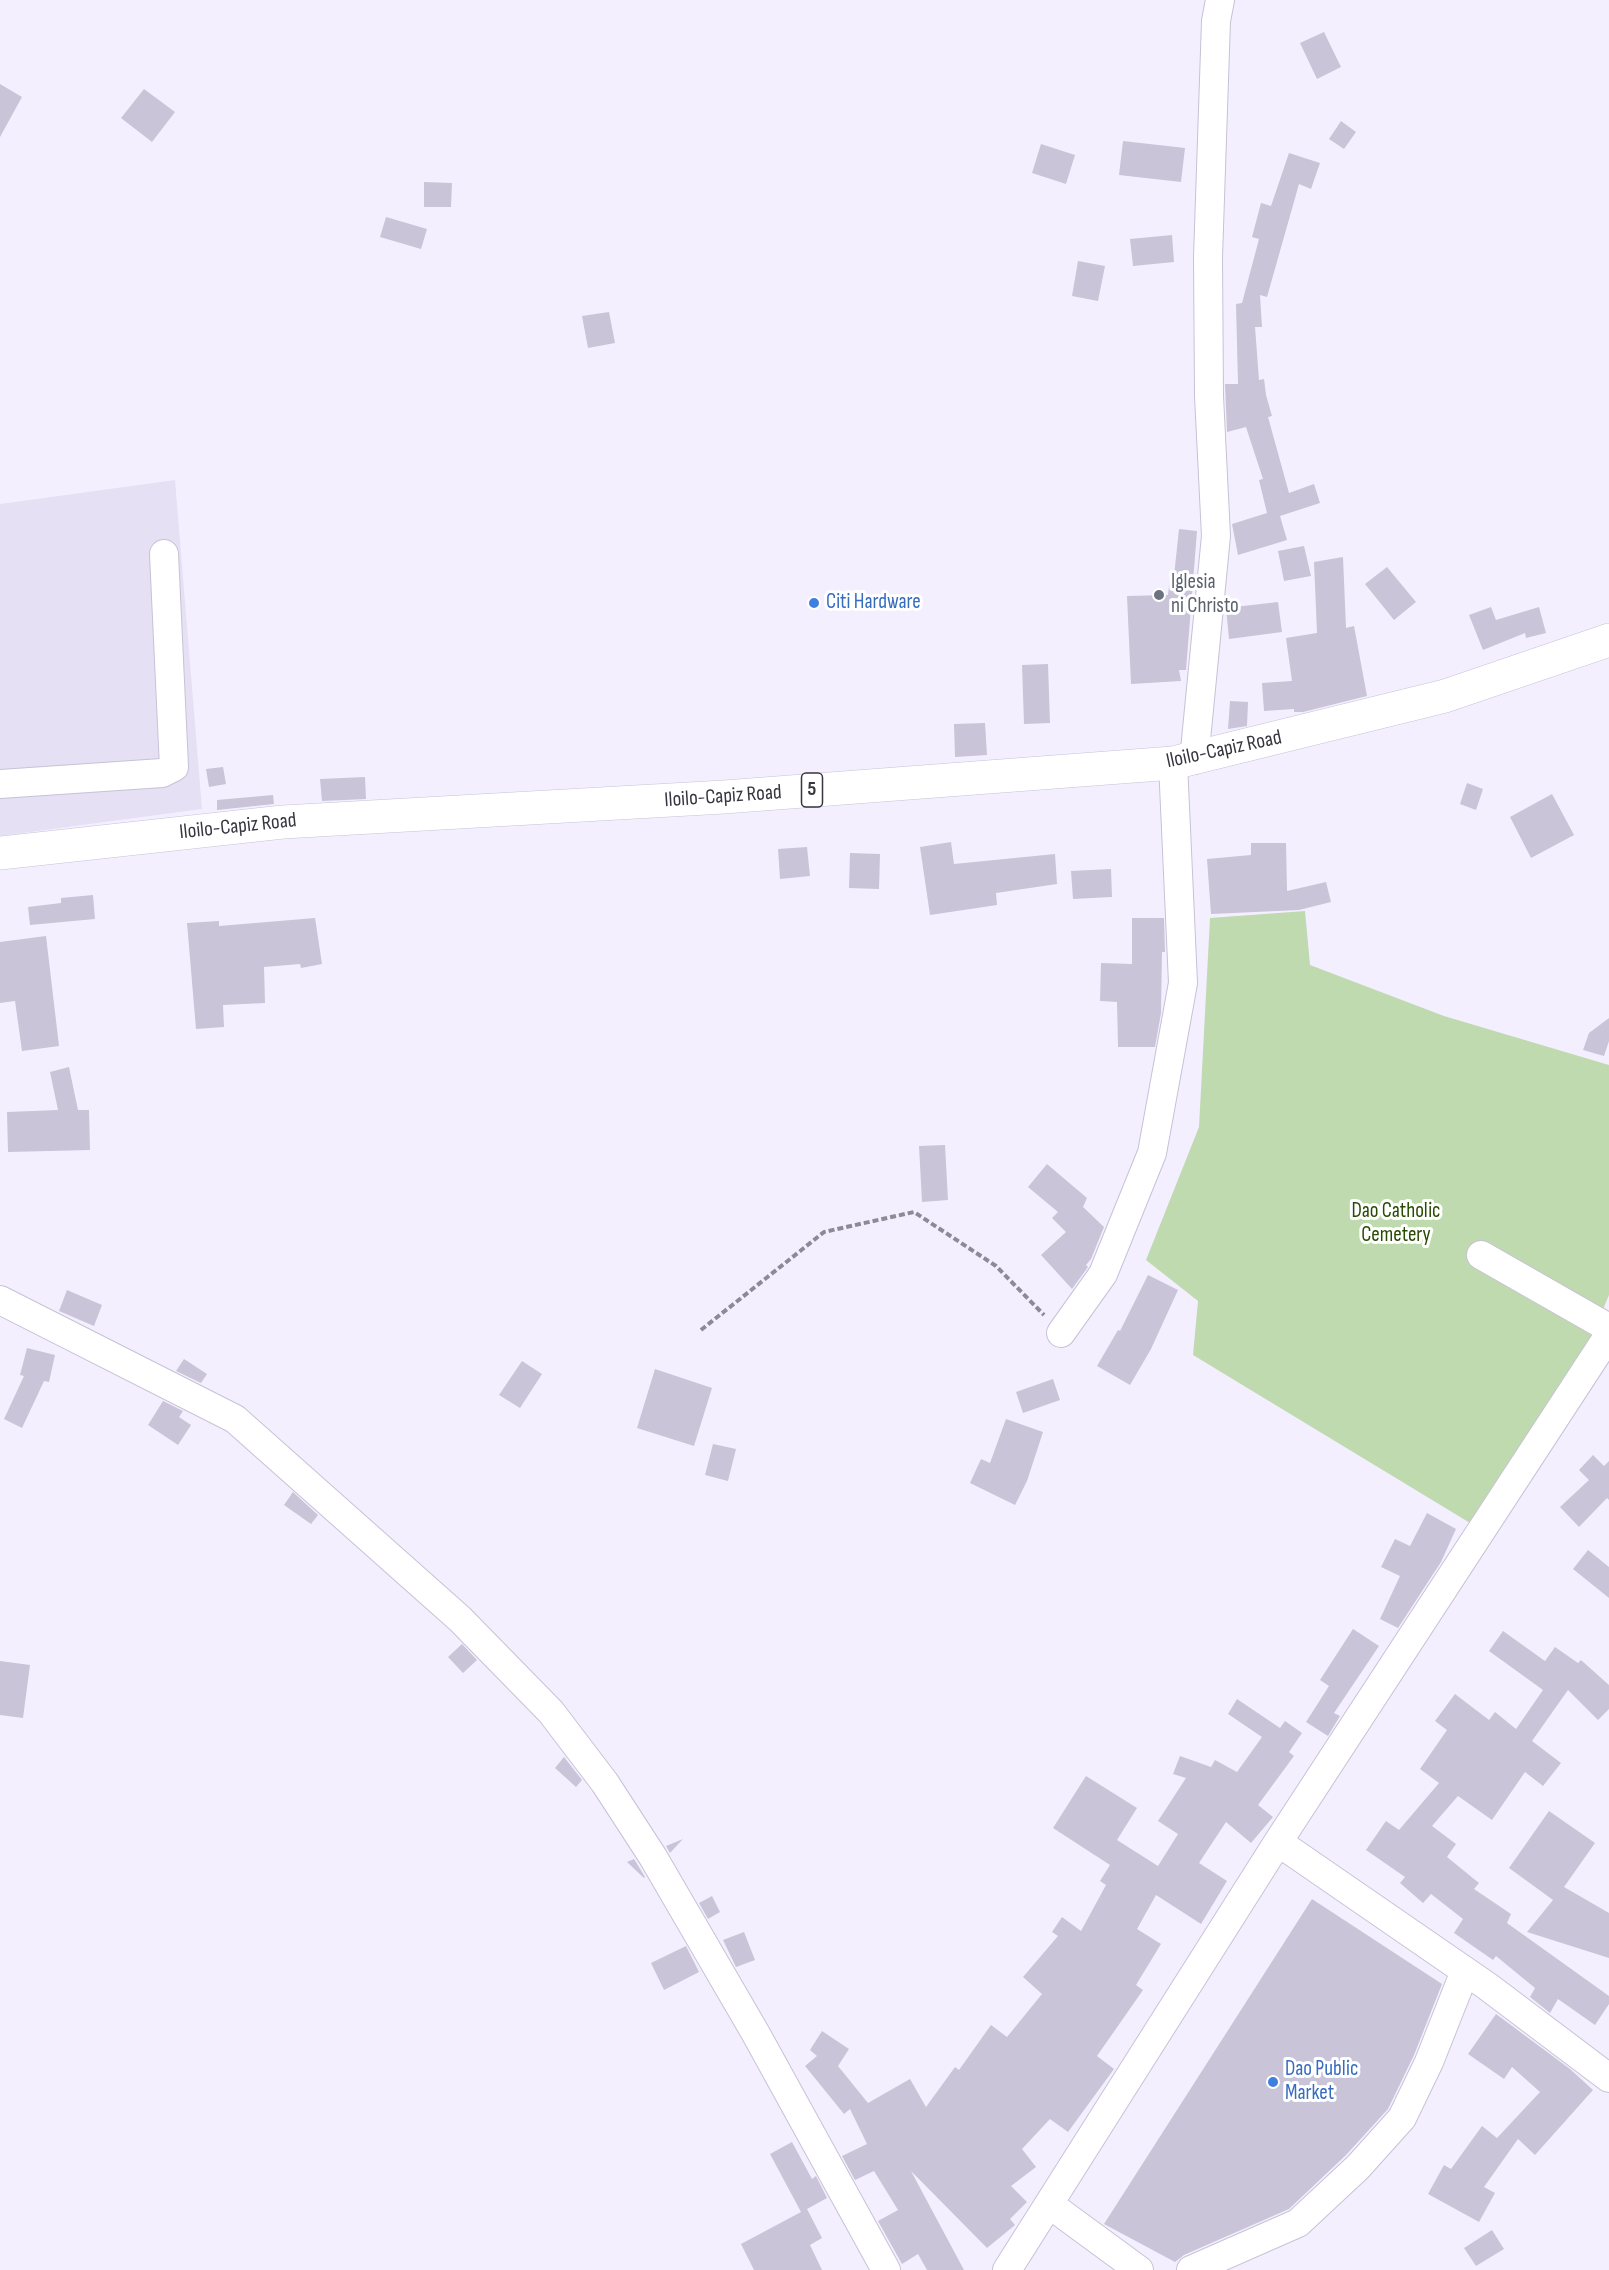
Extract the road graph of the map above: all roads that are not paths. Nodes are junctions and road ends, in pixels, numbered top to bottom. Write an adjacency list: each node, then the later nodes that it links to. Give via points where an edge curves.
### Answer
1 (1220, 0): 4 (street, via 1216,21 1208,257 1216,536)
2 (164, 555): 5 (street, via 174,767 162,773)
3 (1609, 640): 4 (highway, Iloilo-Capiz Road / 5, via 1445,696)
4 (1183, 761): 6 (highway, Iloilo-Capiz Road / 5, via 724,797 284,822); 10 (street, via 1183,983 1152,1154 1103,1274)
5 (0, 784)
6 (0, 854)
7 (1481, 1255): 9 (street)
8 (0, 1300): 16 (street, via 235,1419 460,1619 551,1712 605,1783 653,1857)
9 (1609, 1328)
10 (1061, 1333)
11 (1609, 1335): 12 (street)
12 (1278, 1842): 13 (street); 15 (street)
13 (1465, 1971): 14 (street); 19 (street, via 1402,2118 1358,2167 1298,2223)
14 (1609, 2078)
15 (1048, 2204): 17 (street); 18 (street)
16 (886, 2270)
17 (1007, 2270)
18 (1140, 2270)
19 (1191, 2270)

